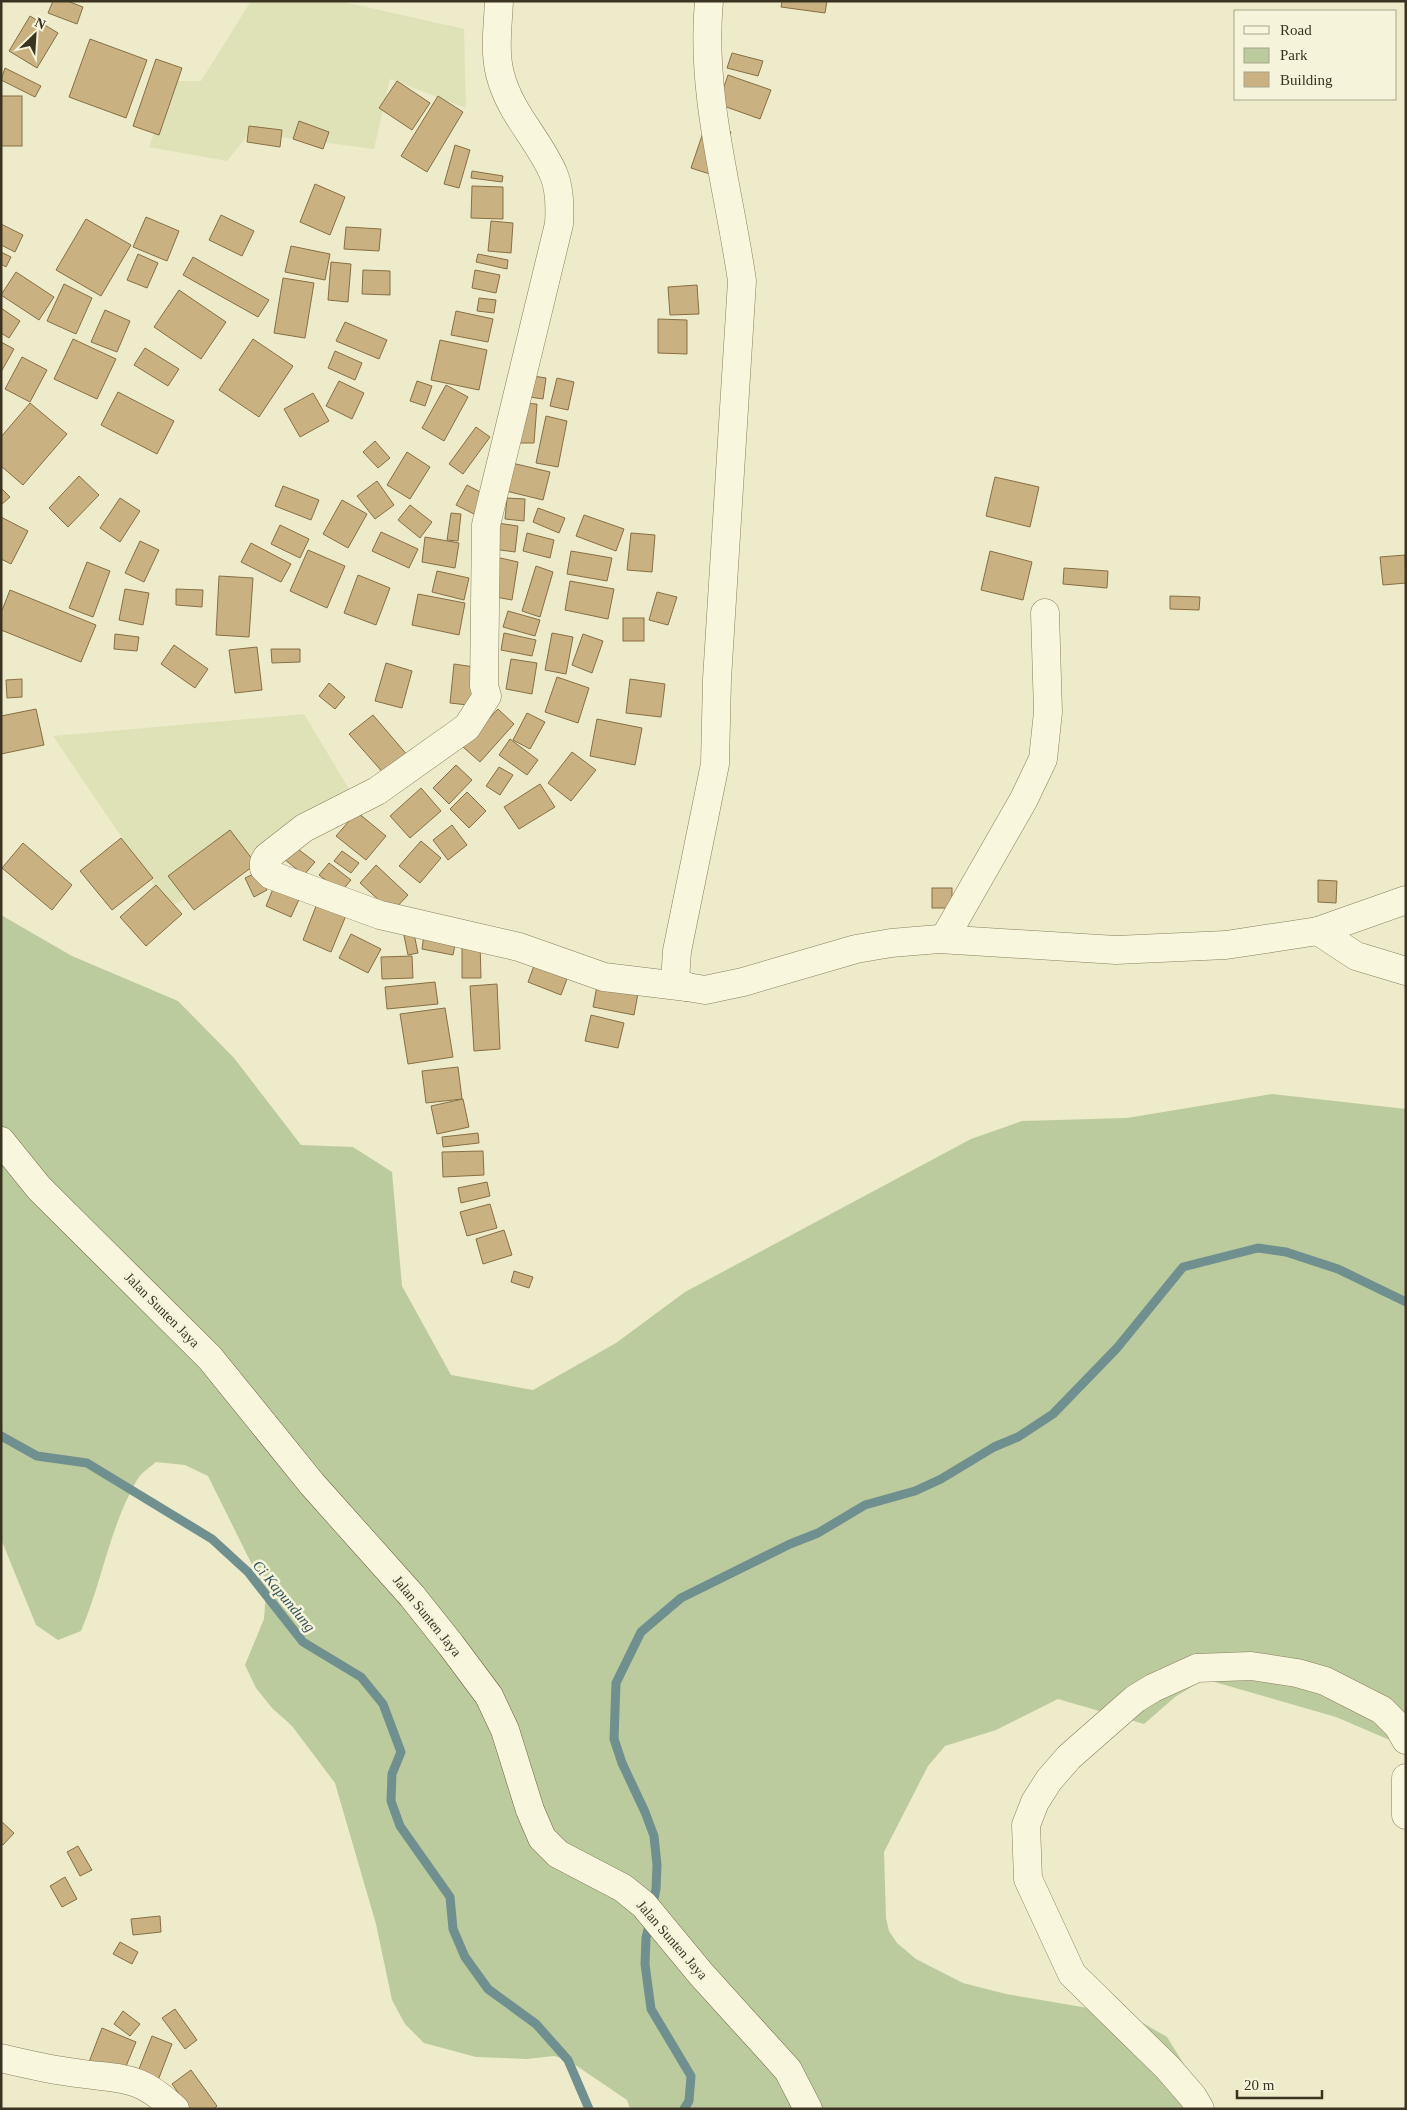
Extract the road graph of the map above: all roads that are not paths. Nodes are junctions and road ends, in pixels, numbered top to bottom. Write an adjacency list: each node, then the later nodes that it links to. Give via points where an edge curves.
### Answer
1 (499, 1): 8 (street, via 499,73 515,113 554,176 560,205 559,224 486,525 484,686 487,696 467,727 377,791 304,828 267,857 264,868 272,875 380,915 519,947 610,979)
2 (709, 1): 8 (street, via 706,38 711,86 720,162 742,281 717,680 715,764 674,970 674,982)
3 (1045, 613): 6 (street, via 1048,712 1043,759 1024,799)
4 (1406, 900): 5 (street)
5 (1318, 931): 6 (street, via 1226,945 1116,950); 7 (street, via 1356,956)
6 (944, 939): 8 (street, via 891,943 823,957 705,990)
7 (1406, 971)
8 (687, 987)
9 (1, 1141): 15 (street, Jalan Sunten Jaya, via 40,1188 210,1358 312,1484 412,1596 451,1645 489,1696 505,1730 542,1838 558,1854 623,1888 651,1913 788,2070)
10 (1406, 1740): 16 (street, via 1382,1710 1326,1681 1251,1666 1197,1668 1135,1699 1069,1757 1035,1802 1026,1825 1028,1880 1072,1974 1168,2068)
11 (1406, 1778): 12 (street)
12 (1406, 1815)
13 (1, 2058): 14 (street, via 77,2074 133,2080)
14 (175, 2109)
15 (808, 2109)
16 (1200, 2109)

